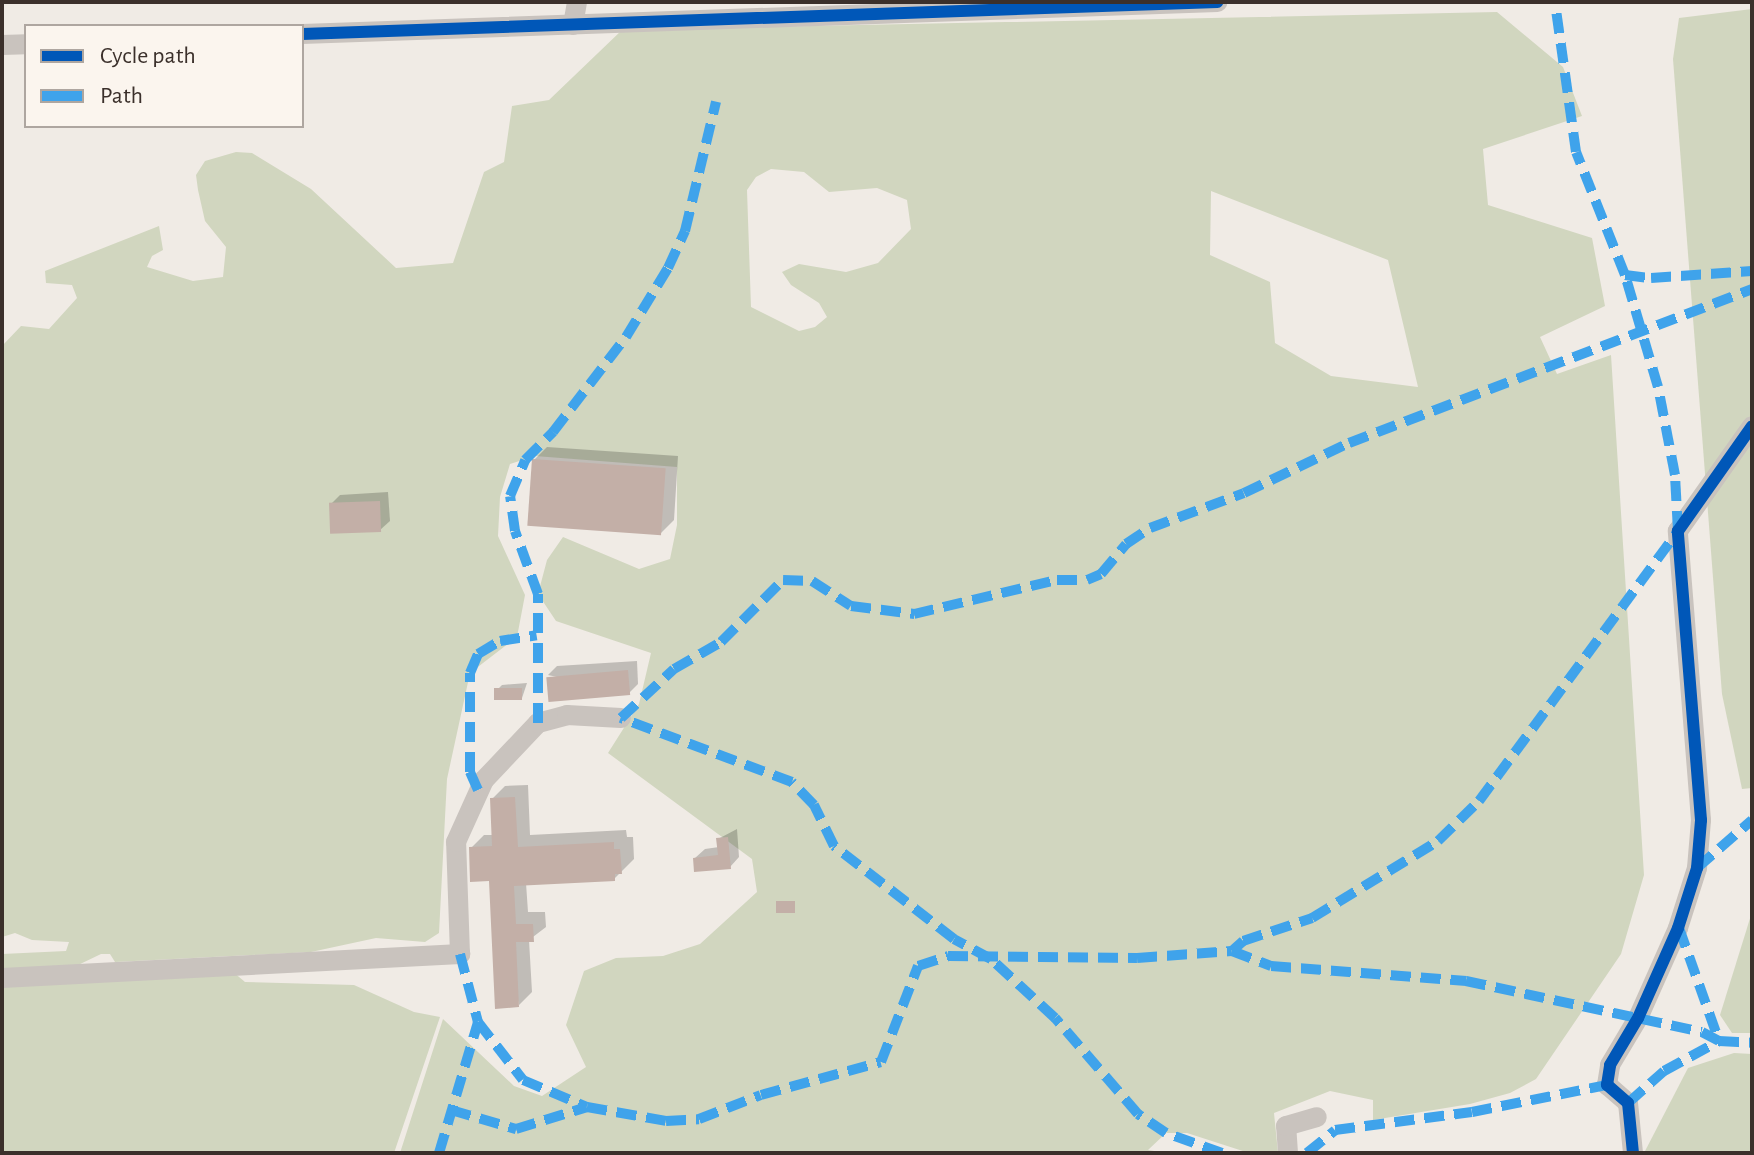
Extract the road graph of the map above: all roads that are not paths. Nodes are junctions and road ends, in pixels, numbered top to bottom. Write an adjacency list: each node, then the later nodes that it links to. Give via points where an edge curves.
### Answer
1 (577, 2): 3 (street)
2 (1217, 2): 3 (street)
3 (573, 25): 4 (street)
4 (304, 34)
5 (24, 44): 6 (street)
6 (2, 45)
7 (1752, 426): 12 (street, via 1678,531 1701,820 1697,868 1678,928 1638,1018 1610,1065 1607,1085 1628,1103)
8 (621, 718): 9 (street, via 567,715 538,723 484,780 456,842 460,954)
9 (2, 978)
10 (1317, 1117): 11 (street, via 1286,1126)
11 (1288, 1153)
12 (1633, 1153)

